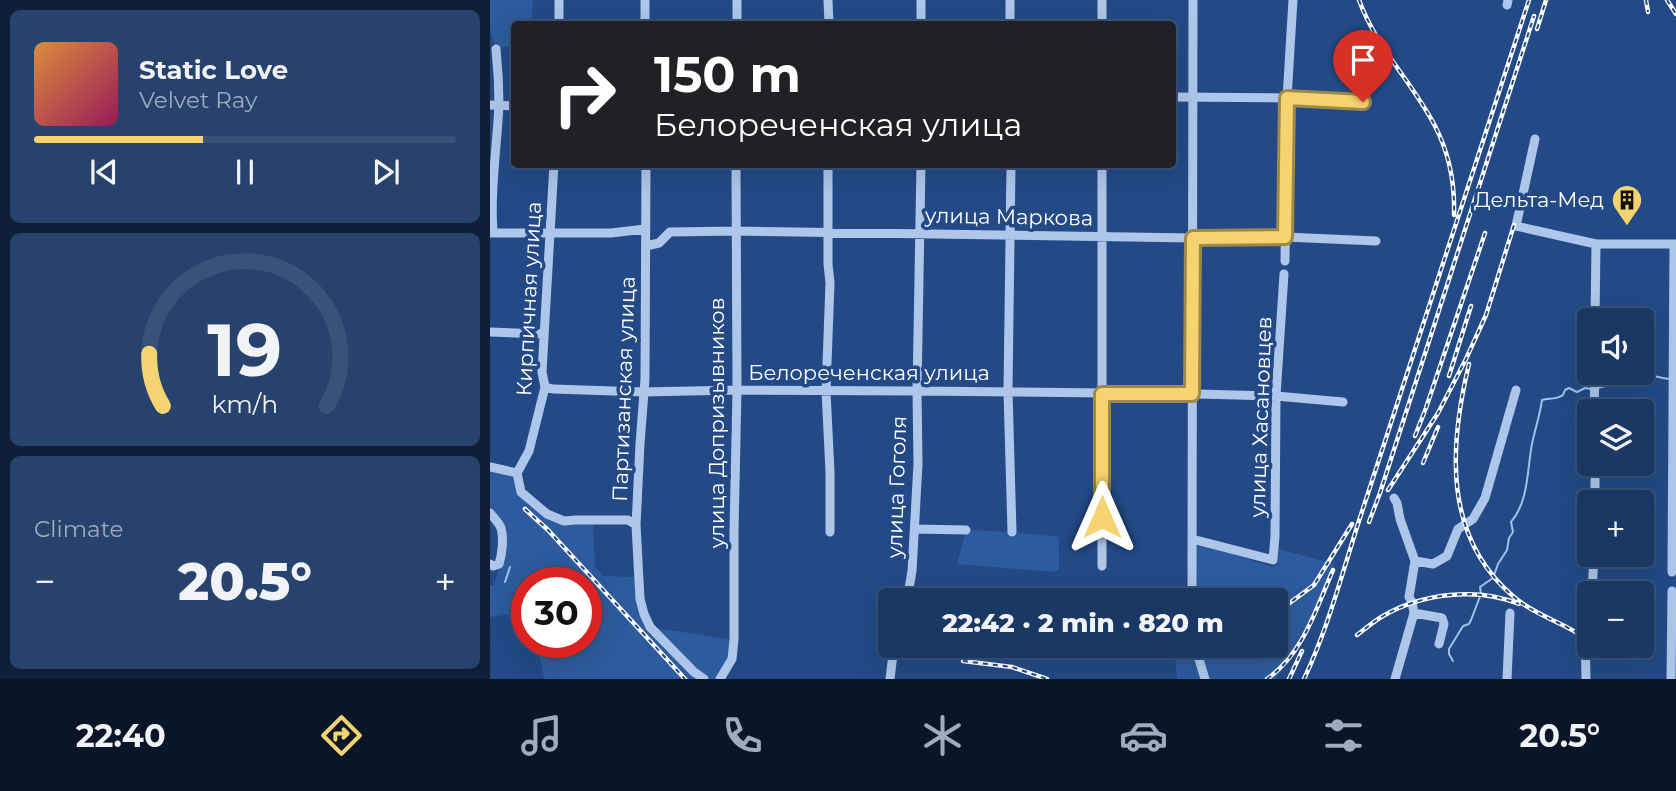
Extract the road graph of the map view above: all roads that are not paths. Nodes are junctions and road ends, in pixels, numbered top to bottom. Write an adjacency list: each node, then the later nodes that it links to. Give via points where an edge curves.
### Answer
1 (559, 0): 10 (street)
2 (645, 0): 11 (street)
3 (737, 0): 12 (street)
4 (828, 0): 13 (street)
5 (921, 0): 14 (street)
6 (1010, 0): 15 (street)
7 (1102, 0): 16 (street)
8 (1193, 0): 19 (street)
9 (1293, 0): 20 (street)
10 (559, 21)
11 (645, 21)
12 (737, 21)
13 (829, 21)
14 (921, 21)
15 (1010, 21)
16 (1102, 21)
17 (496, 49): 22 (street, via 499,76)
18 (1176, 97): 19 (street)
19 (1193, 97): 20 (street); 40 (street)
20 (1287, 98): 21 (street); 39 (street)
21 (1363, 102)
22 (494, 105): 34 (street)
23 (1535, 139): 42 (street, via 1516,226)
24 (554, 168): 35 (street, Кирпичная улица)
25 (646, 168): 31 (street, Партизанская улица)
26 (736, 168): 32 (street, улица Допризывников)
27 (828, 168): 33 (street)
28 (921, 168): 36 (street, улица Гоголя)
29 (1011, 168): 37 (street)
30 (1102, 168): 38 (street)
31 (645, 229): 35 (street); 44 (street, Партизанская улица)
32 (735, 231): 33 (street, улица Маркова); 44 (street, улица Маркова, via 670,232 659,243); 51 (street, улица Допризывников)
33 (828, 231): 36 (street, улица Маркова); 53 (street)
34 (491, 232): 35 (street)
35 (549, 233): 49 (street, Кирпичная улица)
36 (921, 234): 37 (street, улица Маркова); 54 (street, улица Гоголя)
37 (1011, 235): 38 (street, улица Маркова); 55 (street)
38 (1102, 236): 40 (street, улица Маркова); 57 (street)
39 (1285, 237): 40 (street, улица Маркова); 41 (street, улица Маркова); 45 (street)
40 (1193, 238): 58 (street)
41 (1376, 241)
42 (1596, 244): 43 (street); 47 (street)
43 (1675, 244): 74 (street)
44 (646, 246): 56 (street, Партизанская улица)
45 (1285, 261)
46 (1284, 274): 59 (street, улица Хасановцев)
47 (1595, 308)
48 (490, 332): 49 (street)
49 (544, 334): 50 (street, Кирпичная улица)
50 (545, 387): 56 (street, Белореченская улица); 62 (street, Кирпичная улица, via 529,451)
51 (737, 390): 53 (street, Белореченская улица); 56 (street, Белореченская улица); 85 (street, улица Допризывников, via 734,640 732,659)
52 (1516, 390): 71 (street, via 1485,498 1473,519 1458,529 1447,556 1433,564)
53 (826, 391): 54 (street, Белореченская улица); 68 (street)
54 (917, 391): 55 (street, Белореченская улица); 66 (street, улица Гоголя)
55 (1009, 391): 57 (street, Белореченская улица); 69 (street)
56 (643, 392): 65 (street, Партизанская улица)
57 (1102, 394): 58 (street, Белореченская улица); 73 (street)
58 (1192, 394): 59 (street, Белореченская улица); 70 (street)
59 (1276, 396): 60 (street, Белореченская улица); 70 (street, улица Хасановцев, via 1273,560)
60 (1342, 402)
61 (490, 467): 62 (street)
62 (517, 473): 65 (street, via 522,492 547,514 564,521 628,520)
63 (1394, 498): 71 (street)
64 (490, 513): 72 (street, via 502,534 499,564)
65 (636, 525): 84 (street, Партизанская улица, via 644,614 650,627)
66 (915, 529): 67 (street); 75 (street, улица Гоголя)
67 (966, 530)
68 (830, 532)
69 (1012, 532)
70 (1192, 539): 76 (street)
71 (1415, 561): 78 (street, via 1409,597)
72 (490, 564)
73 (1102, 566)
74 (1672, 572)
75 (909, 588)
76 (1192, 588)
77 (1672, 591): 91 (street)
78 (1414, 613): 80 (street, via 1442,618); 88 (street)
79 (1510, 613): 89 (street)
80 (1439, 644)
81 (893, 658): 86 (street)
82 (1199, 658): 87 (street)
83 (1586, 658): 90 (street)
84 (704, 679)
85 (720, 679)
86 (890, 679)
87 (1205, 679)
88 (1395, 679)
89 (1507, 679)
90 (1586, 679)
91 (1671, 679)

